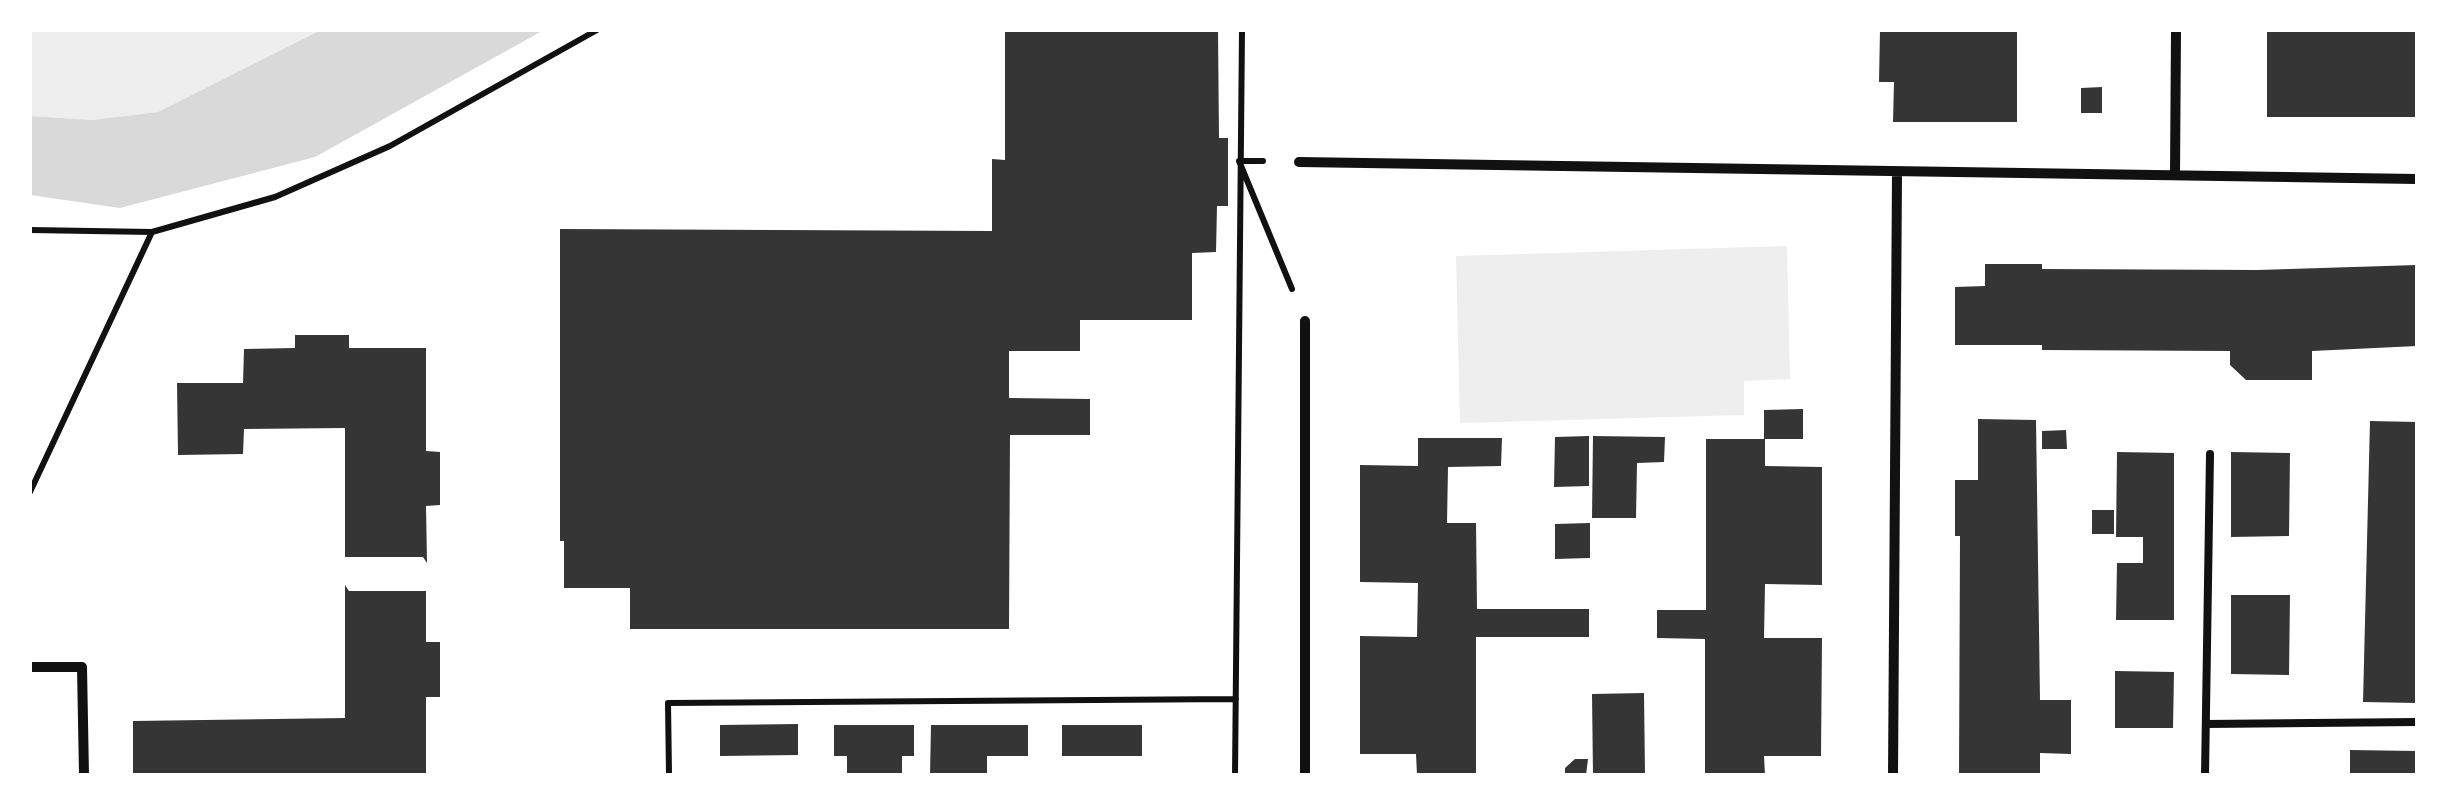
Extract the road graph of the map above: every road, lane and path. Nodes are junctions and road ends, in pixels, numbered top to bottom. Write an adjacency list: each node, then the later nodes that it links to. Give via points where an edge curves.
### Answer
1 (598, 30): 10 (path, via 390,146 275,196)
2 (1242, 30): 4 (path)
3 (2176, 30): 7 (street)
4 (1240, 161): 11 (path); 15 (path)
5 (1299, 162): 6 (street)
6 (1897, 173): 7 (street); 22 (street)
7 (2175, 174): 8 (street)
8 (2417, 179)
9 (30, 230): 10 (path)
10 (152, 232): 13 (path)
11 (1305, 321): 21 (street)
12 (2210, 454): 17 (lane)
13 (30, 492)
14 (30, 667): 18 (street, via 82,667)
15 (1236, 699): 19 (path, via 668,703); 20 (path)
16 (2417, 722): 17 (lane)
17 (2206, 724): 23 (lane)
18 (84, 775)
19 (668, 775)
20 (1235, 775)
21 (1305, 775)
22 (1892, 775)
23 (2205, 775)

